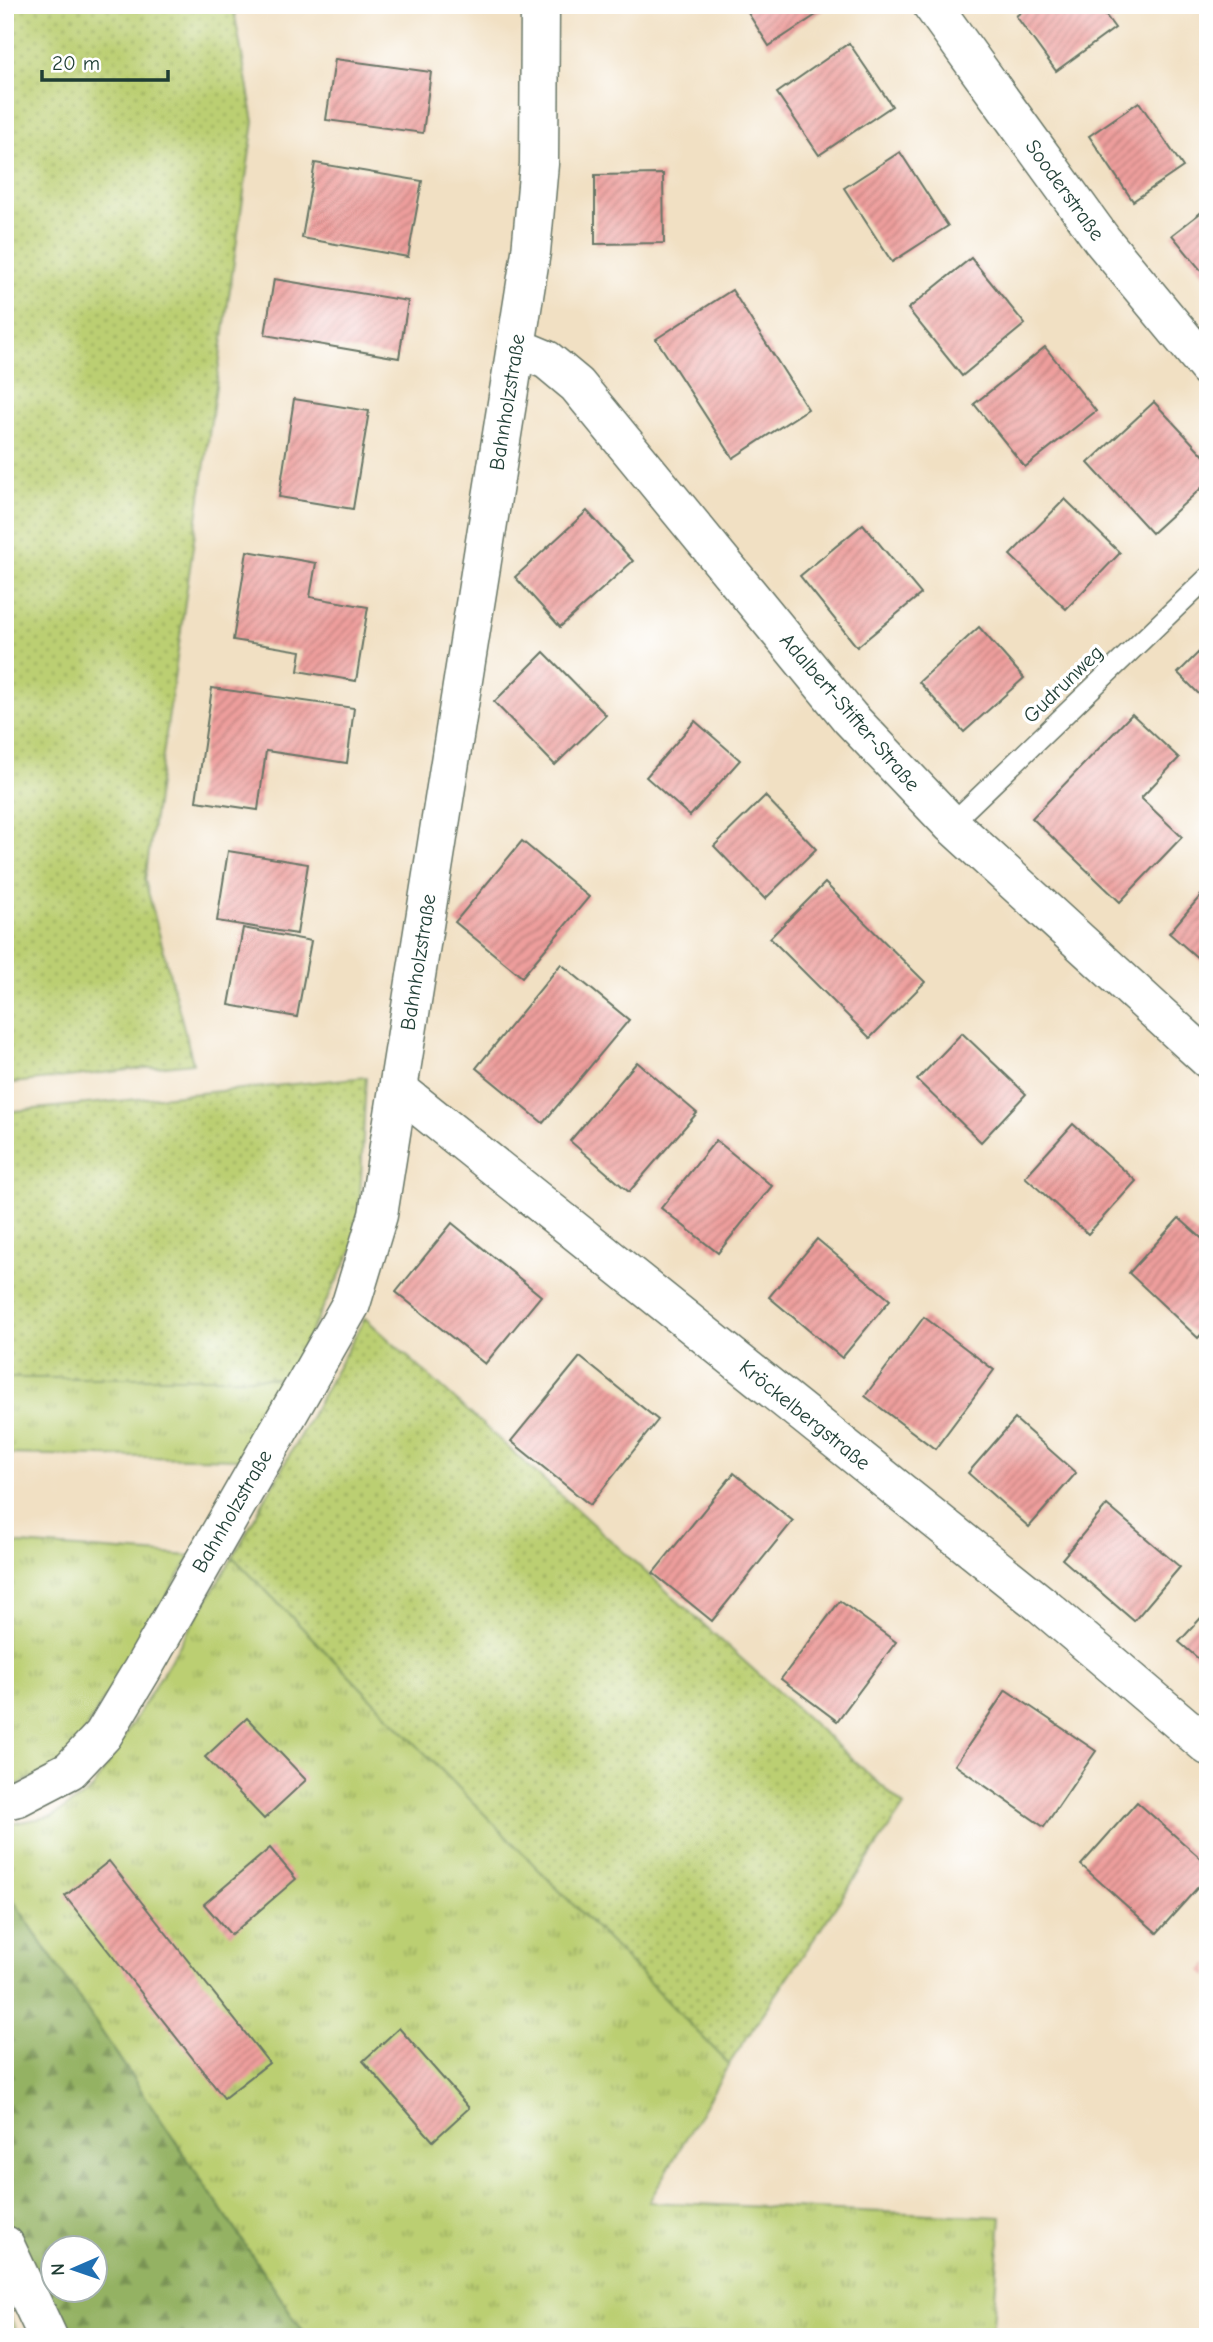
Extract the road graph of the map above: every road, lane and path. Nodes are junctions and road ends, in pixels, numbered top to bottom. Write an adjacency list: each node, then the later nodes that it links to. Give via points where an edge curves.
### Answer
1 (540, 5): 3 (street, Bahnholzstraße, via 539,164)
2 (932, 5): 4 (street, Sooderstraße, via 1102,240)
3 (516, 347): 6 (street, Adalbert-Stifter-Straße, via 547,360 577,385 850,718); 8 (street, Bahnholzstraße)
4 (1208, 368)
5 (1208, 577): 6 (lane, Gudrunweg)
6 (951, 824): 7 (street, Adalbert-Stifter-Straße)
7 (1208, 1059)
8 (399, 1090): 9 (street, Kröckelbergstraße, via 1042,1605); 10 (street, Bahnholzstraße, via 378,1215 352,1304 103,1735 70,1770)
9 (1208, 1746)
10 (5, 1800)
11 (5, 2245): 12 (street)
12 (48, 2337)

